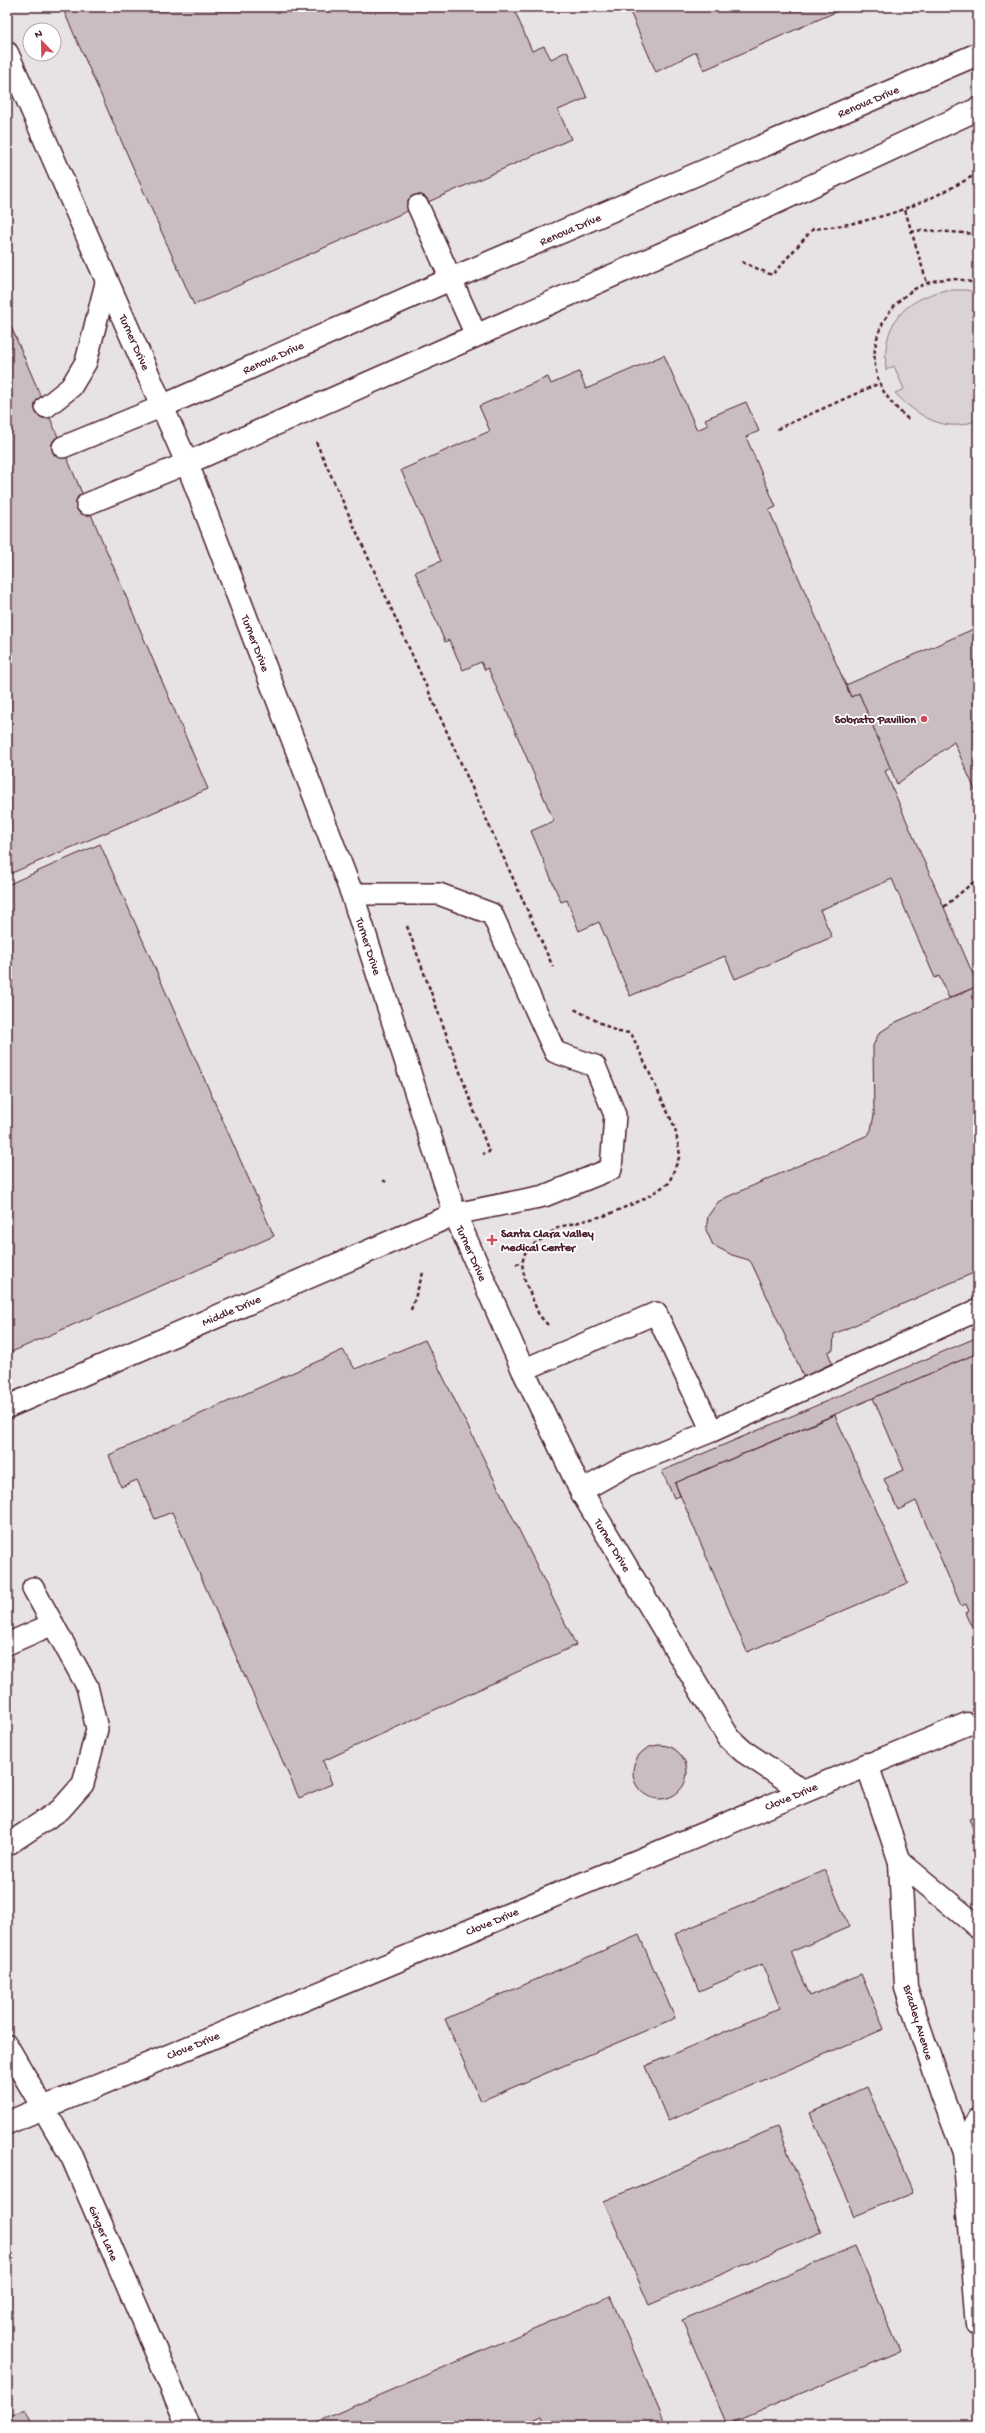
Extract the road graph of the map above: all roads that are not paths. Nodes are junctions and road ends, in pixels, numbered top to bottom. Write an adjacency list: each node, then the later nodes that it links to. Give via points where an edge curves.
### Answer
1 (7, 52): 5 (street, Turner Drive)
2 (978, 54): 6 (street, Renova Drive)
3 (978, 109): 7 (street, via 725,226)
4 (418, 206): 6 (lane)
5 (107, 279): 8 (street, Turner Drive); 9 (lane, via 86,362 71,387)
6 (451, 279): 7 (lane); 8 (street, Renova Drive)
7 (476, 335): 11 (street)
8 (163, 406): 10 (lane); 11 (street, Turner Drive)
9 (46, 407)
10 (63, 447)
11 (187, 463): 12 (lane); 13 (street, Turner Drive)
12 (87, 504)
13 (352, 894): 14 (street, Turner Drive); 14 (lane, via 439,894 492,914 554,1052 595,1066 616,1115 611,1169 544,1196)
14 (455, 1214): 16 (street, Turner Drive); 17 (street, Middle Drive)
15 (978, 1310): 18 (lane)
16 (523, 1370): 18 (lane, via 656,1313); 19 (street, Turner Drive)
17 (7, 1406)
18 (712, 1431): 19 (lane, via 624,1467)
19 (581, 1491): 25 (street, Turner Drive, via 729,1738 743,1751)
20 (33, 1588): 21 (lane)
21 (53, 1624): 22 (lane); 26 (lane, via 87,1686 97,1729 83,1784 60,1810)
22 (7, 1644)
23 (973, 1722): 24 (street, Clove Drive)
24 (867, 1764): 25 (street, Clove Drive); 27 (street, Bradley Avenue)
25 (803, 1791): 30 (street, Clove Drive)
26 (7, 1845)
27 (900, 1862): 28 (street); 33 (street, Bradley Avenue, via 906,1988)
28 (978, 1927)
29 (7, 2046): 30 (street, Ginger Lane)
30 (42, 2108): 32 (street, Clove Drive); 35 (street, Ginger Lane, via 72,2159)
31 (978, 2120): 33 (street, Bradley Avenue)
32 (7, 2123)
33 (964, 2152): 34 (street, Bradley Avenue)
34 (978, 2325)
35 (188, 2426)

